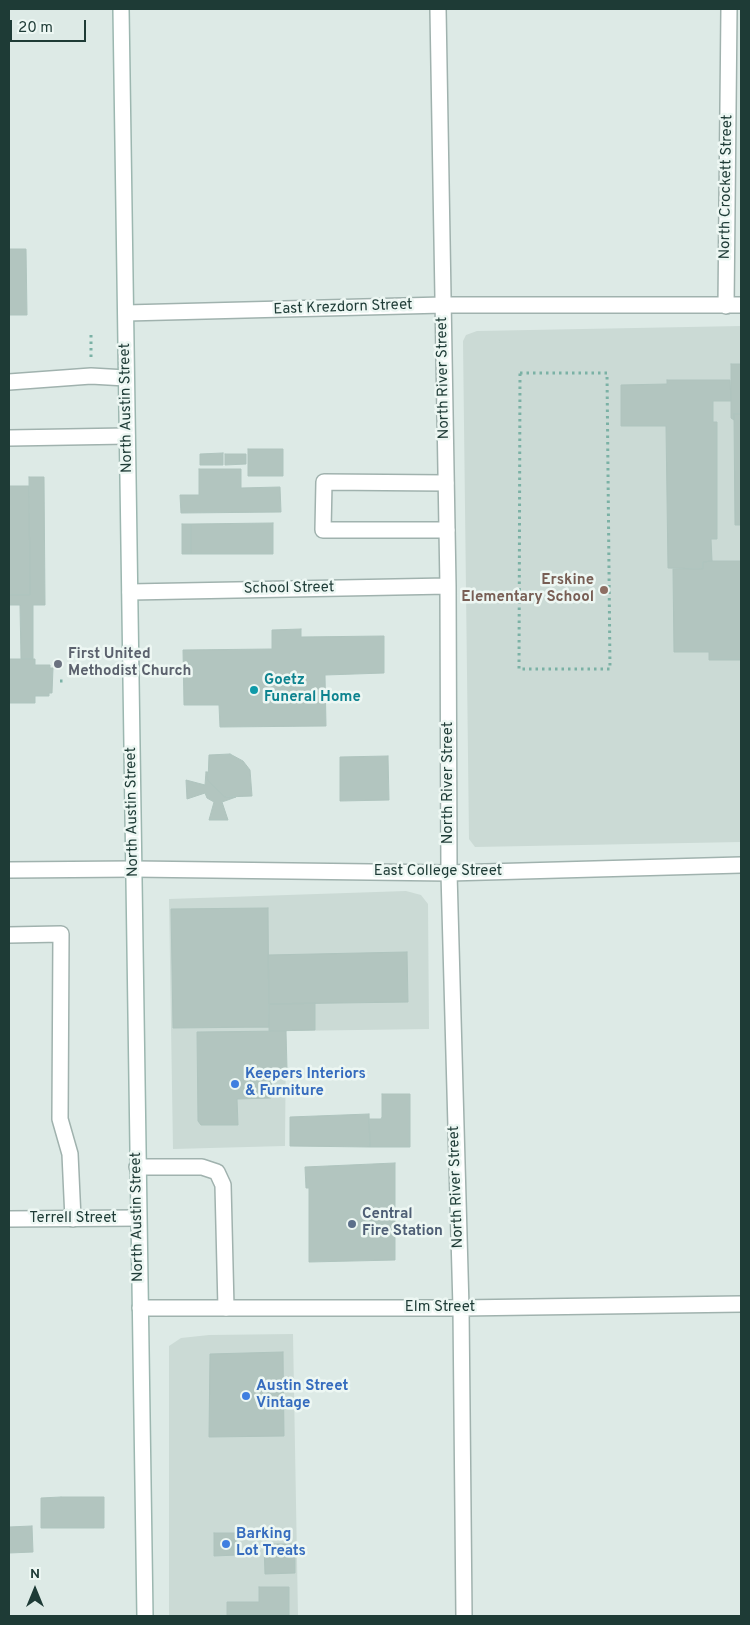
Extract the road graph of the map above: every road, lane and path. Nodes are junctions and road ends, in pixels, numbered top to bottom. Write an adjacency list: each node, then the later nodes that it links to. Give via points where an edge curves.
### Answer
1 (121, 9): 6 (street, North Austin Street)
2 (438, 9): 4 (street, North River Street)
3 (729, 9): 5 (street, North Crockett Street)
4 (442, 305): 5 (street, East Krezdorn Street); 6 (street, East Krezdorn Street); 12 (street, North River Street)
5 (734, 306)
6 (126, 313): 8 (street, North Austin Street)
7 (607, 373): 7 (path, via 610,669 519,669 520,373)
8 (126, 378): 9 (street, via 91,376); 10 (street, North Austin Street)
9 (9, 382)
10 (127, 436): 11 (street); 15 (street, North Austin Street)
11 (9, 438)
12 (446, 483): 13 (street, North River Street); 13 (street, via 324,482 323,530)
13 (447, 530): 14 (street, North River Street)
14 (448, 586): 15 (street, School Street); 21 (street, North River Street)
15 (130, 592): 19 (street, North Austin Street)
16 (60, 681): 17 (path)
17 (65, 681)
18 (741, 865): 21 (street, East College Street)
19 (134, 868): 20 (street, East College Street); 21 (street, East College Street); 23 (street, North Austin Street)
20 (9, 870)
21 (449, 873): 30 (street, North River Street)
22 (9, 934): 26 (street, via 61,934 60,1119 70,1154)
23 (137, 1167): 24 (street, North Austin Street); 29 (street, via 202,1167 217,1172 223,1185)
24 (138, 1218): 26 (street, Terrell Street); 28 (street, North Austin Street)
25 (9, 1219): 26 (street, Terrell Street)
26 (72, 1219)
27 (741, 1304): 30 (street, Elm Street)
28 (140, 1308): 29 (street, Elm Street); 31 (street, North Austin Street)
29 (226, 1308): 30 (street, Elm Street)
30 (461, 1308): 32 (street, North River Street)
31 (145, 1616)
32 (464, 1616)

